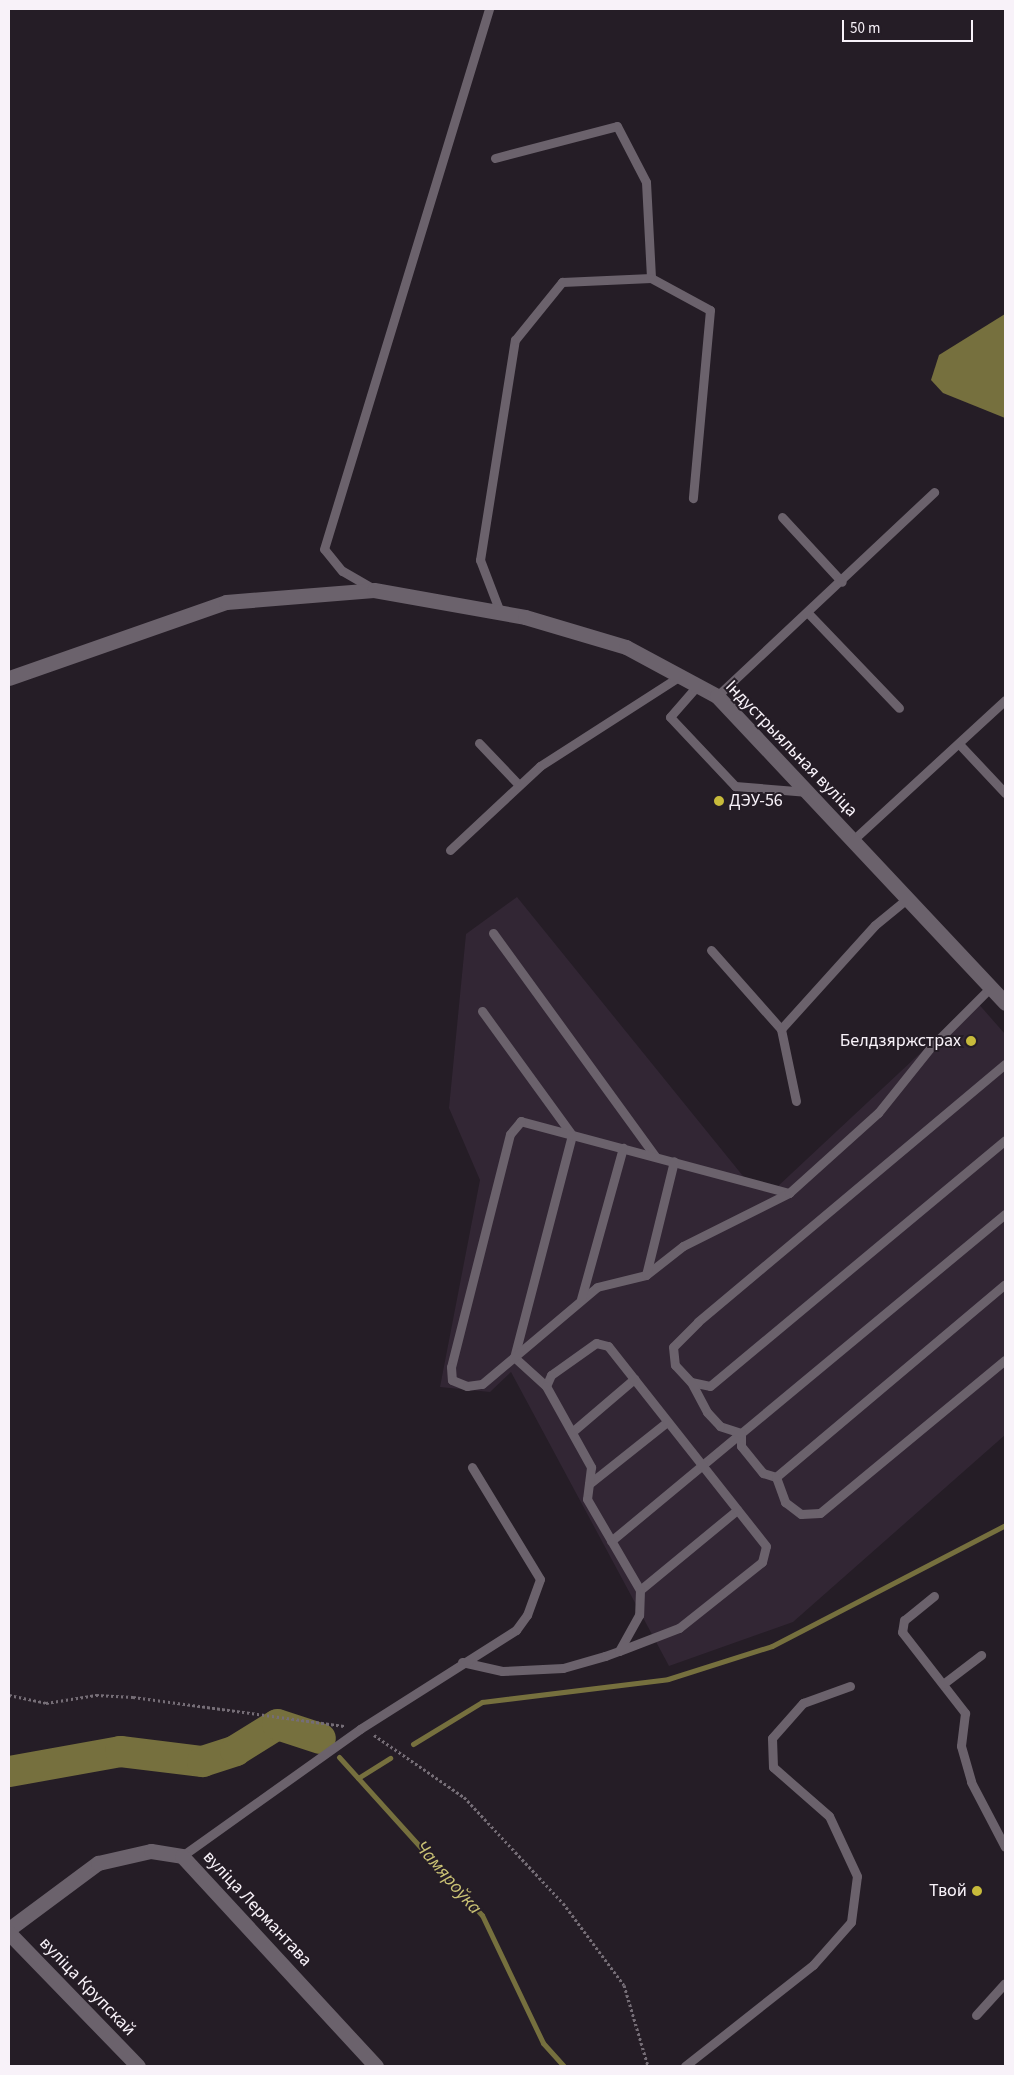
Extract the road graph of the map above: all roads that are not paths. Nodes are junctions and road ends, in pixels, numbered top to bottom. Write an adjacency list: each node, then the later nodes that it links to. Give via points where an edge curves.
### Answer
1 (489, 9): 8 (lane, via 324,549 342,571)
2 (495, 158): 3 (lane, via 617,126 646,182)
3 (651, 278): 5 (lane, via 710,310); 9 (lane, via 562,282 515,340 480,560)
4 (934, 492): 7 (lane)
5 (693, 498)
6 (782, 517): 7 (lane)
7 (842, 582): 10 (lane)
8 (374, 590): 9 (street, Індустрыяльная вуліца); 12 (street, Індустрыяльная вуліца, via 226,602)
9 (500, 612): 11 (street, Індустрыяльная вуліца, via 626,647)
10 (809, 614): 14 (lane); 16 (lane)
11 (680, 676): 13 (street, Індустрыяльная вуліца); 19 (lane, via 540,766)
12 (9, 678)
13 (697, 686): 14 (street, Індустрыяльная вуліца); 20 (lane, via 670,717 735,786)
14 (717, 696): 20 (street, Індустрыяльная вуліца)
15 (1005, 700): 18 (lane)
16 (899, 708)
17 (479, 743): 19 (lane)
18 (960, 746): 21 (lane); 22 (lane)
19 (519, 785): 23 (lane)
20 (809, 792): 22 (street, Індустрыяльная вуліца)
21 (1005, 794)
22 (854, 840): 24 (street, Індустрыяльная вуліца)
23 (450, 850)
24 (908, 898): 27 (street, Індустрыяльная вуліца); 30 (lane, via 875,926)
25 (493, 933): 36 (lane)
26 (711, 950): 30 (lane)
27 (990, 987): 28 (street, Індустрыяльная вуліца); 38 (lane, via 930,1048 878,1113)
28 (1004, 1000)
29 (482, 1010): 33 (lane)
30 (781, 1028): 32 (lane)
31 (1005, 1064): 46 (lane, via 673,1347 675,1365)
32 (796, 1101)
33 (572, 1134): 35 (lane); 43 (lane); 43 (lane, via 521,1121 510,1134 451,1366 452,1380 467,1386 482,1384)
34 (1005, 1140): 46 (lane, via 710,1386)
35 (623, 1148): 36 (lane); 42 (lane)
36 (654, 1156): 37 (lane)
37 (674, 1161): 38 (lane); 40 (lane)
38 (790, 1193): 40 (lane, via 683,1246)
39 (1005, 1214): 50 (lane)
40 (646, 1275): 42 (lane, via 596,1287)
41 (1005, 1284): 53 (lane)
42 (581, 1300): 43 (lane)
43 (514, 1357): 47 (lane)
44 (1005, 1360): 53 (lane, via 820,1513 801,1514 785,1502)
45 (634, 1379): 47 (lane, via 608,1346 596,1343 551,1375); 48 (lane); 49 (lane)
46 (691, 1382): 50 (lane, via 707,1412 720,1426)
47 (546, 1386): 49 (lane)
48 (667, 1422): 51 (lane); 54 (lane)
49 (572, 1432): 54 (lane, via 592,1467)
50 (741, 1433): 51 (lane); 53 (lane, via 741,1446 763,1472)
51 (702, 1466): 55 (lane); 56 (lane)
52 (472, 1467): 61 (lane, via 540,1579 527,1615 516,1630)
53 (776, 1477)
54 (589, 1484): 56 (lane, via 586,1499)
55 (737, 1510): 57 (lane); 59 (lane, via 766,1546 762,1562 679,1628)
56 (611, 1541): 57 (lane)
57 (640, 1590): 59 (lane, via 639,1615)
58 (934, 1596): 62 (lane, via 904,1620 902,1632)
59 (618, 1651): 61 (lane, via 554,1668 502,1671)
60 (981, 1654): 62 (lane)
61 (462, 1662): 65 (lane, via 360,1729)
62 (942, 1684): 64 (lane, via 965,1713 962,1746 971,1782)
63 (850, 1686): 72 (lane, via 803,1703 772,1738 774,1767 829,1816 857,1876 851,1922 813,1965)
64 (1005, 1847)
65 (182, 1856): 66 (street, вуліца Лермантава, via 151,1851 98,1863); 71 (street, вуліца Лермантава)
66 (9, 1929)
67 (9, 1933): 70 (street, вуліца Крупскай)
68 (1005, 1983): 69 (lane)
69 (976, 2015)
70 (138, 2066)
71 (376, 2066)
72 (685, 2066)

